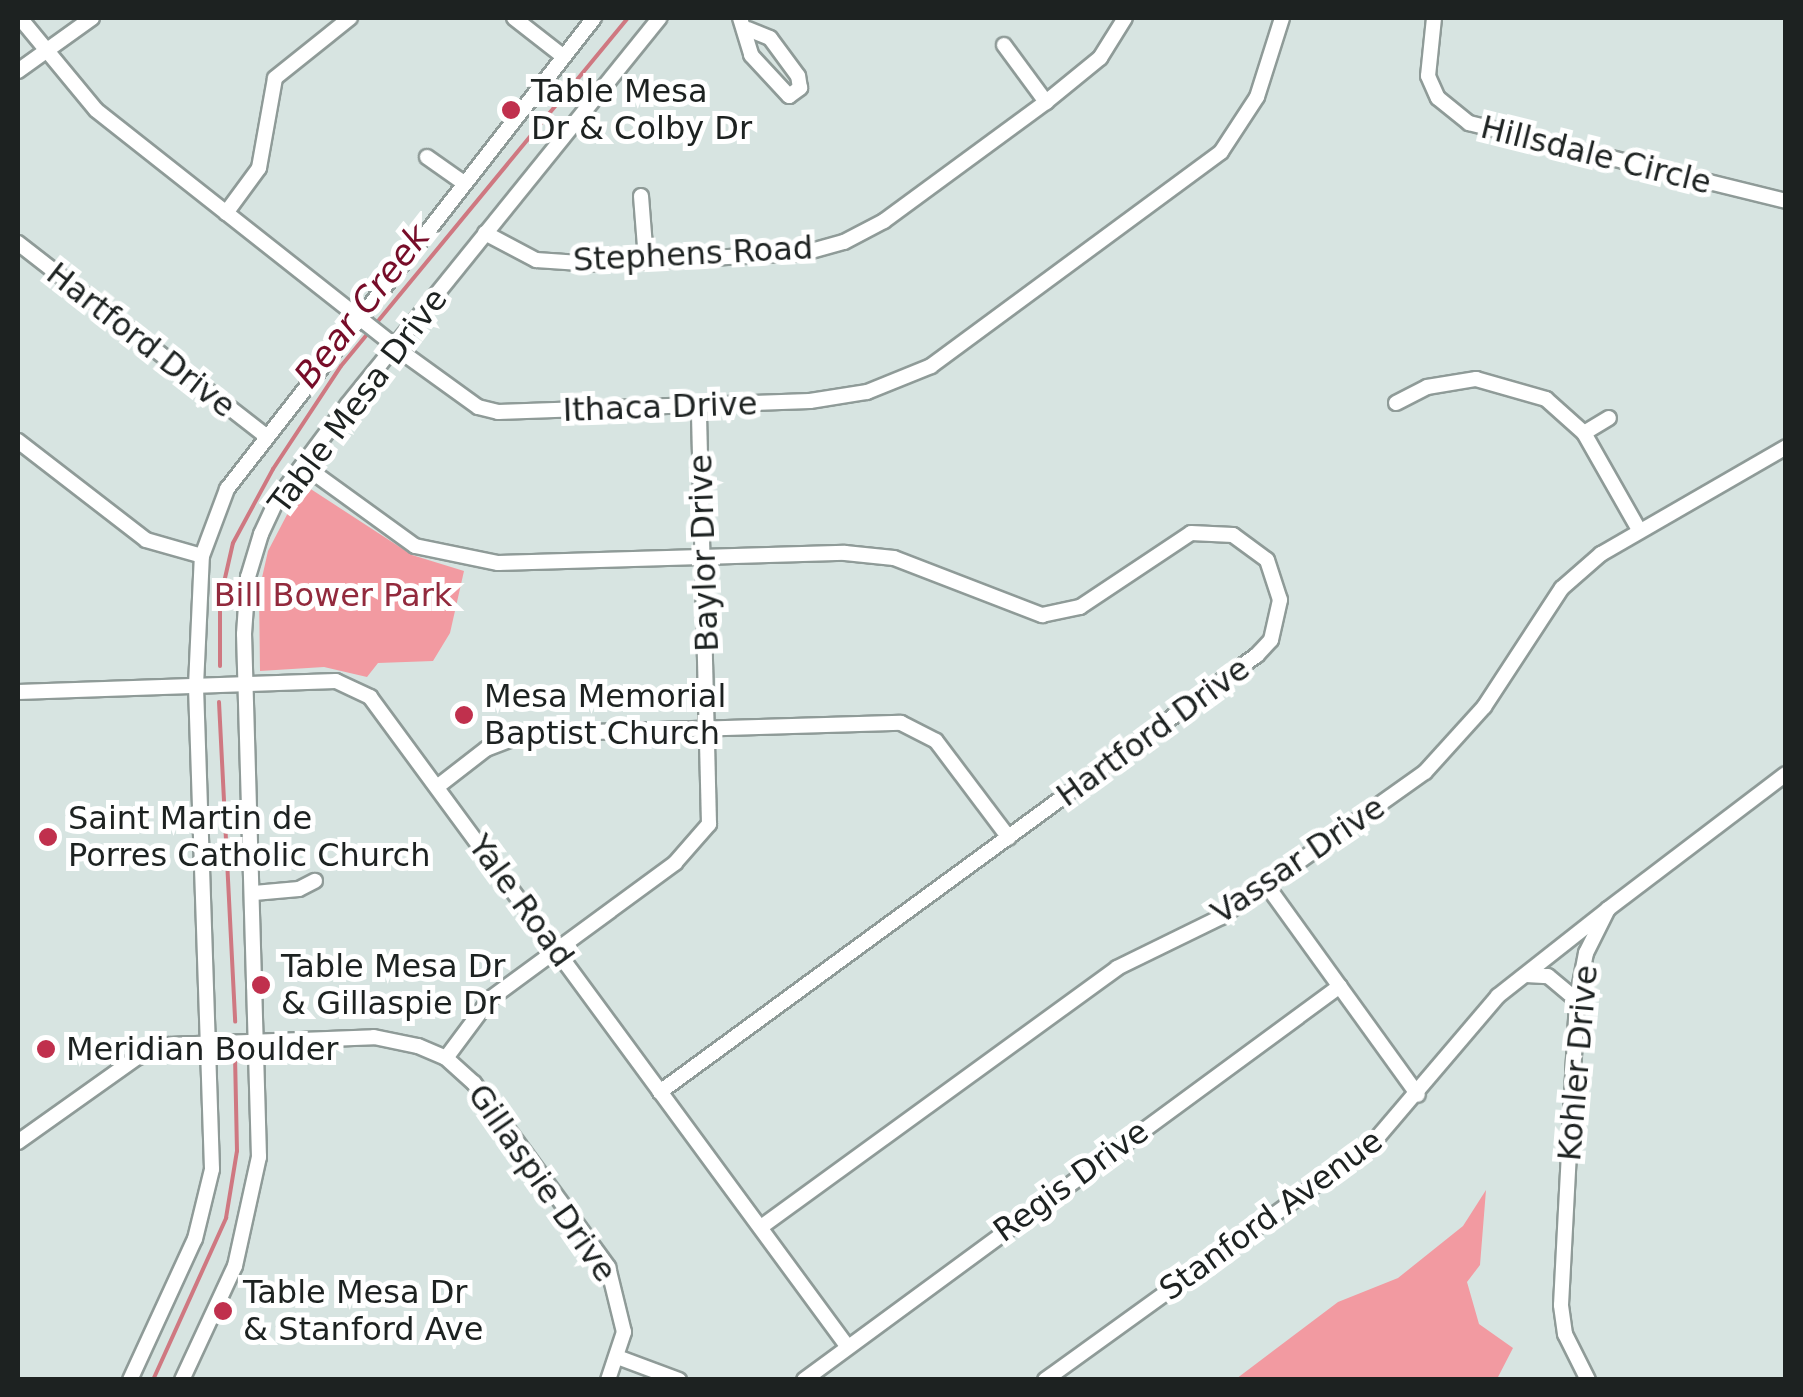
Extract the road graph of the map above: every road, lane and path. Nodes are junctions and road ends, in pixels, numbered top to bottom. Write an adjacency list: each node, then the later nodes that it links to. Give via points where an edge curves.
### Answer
1 (20, 18): 12 (street, Ithaca Drive)
2 (92, 18): 12 (street)
3 (350, 18): 20 (street, via 275,78 258,168)
4 (514, 18): 13 (street)
5 (660, 18): 21 (street, Table Mesa Drive)
6 (1125, 18): 15 (street, Stephens Road, via 1100,58)
7 (1282, 18): 27 (street, Ithaca Drive, via 1257,98 1221,152 931,366 867,392)
8 (1434, 18): 19 (street, Hillsdale Circle, via 1428,76 1438,98 1468,123)
9 (594, 20): 13 (street, Table Mesa Drive)
10 (744, 23): 10 (street, via 751,55 789,96 800,88 770,38)
11 (1004, 46): 15 (street)
12 (45, 52): 14 (street); 20 (street, Ithaca Drive, via 96,110)
13 (564, 57): 17 (street, Table Mesa Drive)
14 (18, 71)
15 (1046, 102): 23 (street, Stephens Road, via 884,221 844,242 804,253)
16 (428, 158): 17 (street)
17 (464, 183): 24 (street, Table Mesa Drive)
18 (641, 196): 23 (street)
19 (1786, 201)
20 (226, 213): 24 (street, Ithaca Drive)
21 (485, 234): 23 (street, Stephens Road, via 536,260); 25 (street, Table Mesa Drive)
22 (18, 243): 30 (street, Hartford Drive)
23 (646, 259)
24 (365, 321): 25 (street, Ithaca Drive); 30 (street, Table Mesa Drive)
25 (390, 342): 27 (street, Ithaca Drive, via 478,407 498,412); 33 (street, Table Mesa Drive)
26 (1396, 403): 29 (street, via 1427,387 1476,380 1546,399)
27 (699, 405): 36 (street, Baylor Drive)
28 (1609, 418): 29 (street)
29 (1584, 433): 34 (street)
30 (266, 436): 35 (street, Table Mesa Drive, via 227,489)
31 (18, 441): 35 (street, via 146,540)
32 (1786, 448): 34 (street, Vassar Drive)
33 (303, 465): 36 (street, Hartford Drive, via 383,528 451,558 550,564); 37 (street, Table Mesa Drive, via 278,498 248,577)
34 (1640, 530): 45 (street, Vassar Drive, via 1551,600 1459,741)
35 (202, 556): 38 (street, Table Mesa Drive)
36 (704, 558): 40 (street, Baylor Drive); 43 (street, Hartford Drive, via 894,558 1042,615 1080,607 1192,533 1212,531 1251,544 1276,579 1280,600 1270,640)
37 (245, 685): 38 (street, Yale Road); 42 (street, Yale Road, via 354,686 370,696); 46 (street, Table Mesa Drive)
38 (196, 686): 39 (street, Yale Road); 53 (street, Table Mesa Drive)
39 (18, 692)
40 (709, 727): 42 (street, via 525,734 486,750); 43 (street, via 886,722 920,730 936,741); 48 (street, Baylor Drive, via 713,804 699,841)
41 (1786, 774): 47 (street, Kohler Drive)
42 (437, 786): 48 (street, Yale Road)
43 (1009, 838): 55 (street, Hartford Drive)
44 (315, 881): 46 (street, via 299,890)
45 (1268, 887): 50 (street); 58 (street, Vassar Drive, via 1117,968)
46 (254, 893): 52 (street, Table Mesa Drive)
47 (1608, 909): 49 (street, Stanford Avenue); 51 (street, Kohler Drive, via 1586,953)
48 (556, 949): 54 (street, Baylor Drive, via 490,999); 55 (street, Yale Road)
49 (1526, 975): 51 (street, via 1548,976); 56 (street, Stanford Avenue, via 1469,1026)
50 (1340, 986): 56 (street); 59 (street, Regis Drive)
51 (1577, 1000): 67 (street, Kohler Drive, via 1562,1305 1566,1334)
52 (258, 1040): 53 (street, Gillaspie Drive); 54 (street, Gillaspie Drive, via 374,1037); 62 (street, Table Mesa Drive, via 259,1157 246,1233)
53 (209, 1042): 57 (street, Gillaspie Drive, via 169,1045 136,1058); 61 (street, Table Mesa Drive, via 208,1202)
54 (446, 1058): 60 (street, Gillaspie Drive, via 474,1084 608,1267 622,1305)
55 (660, 1092): 58 (street, Yale Road)
56 (1418, 1095): 66 (street, Stanford Avenue, via 1372,1144)
57 (18, 1142)
58 (761, 1227): 59 (street, Yale Road)
59 (847, 1346): 65 (street, Regis Drive)
60 (620, 1358): 63 (street); 64 (street)
61 (130, 1380)
62 (182, 1380)
63 (608, 1380)
64 (680, 1380)
65 (804, 1380)
66 (1045, 1380)
67 (1588, 1380)

